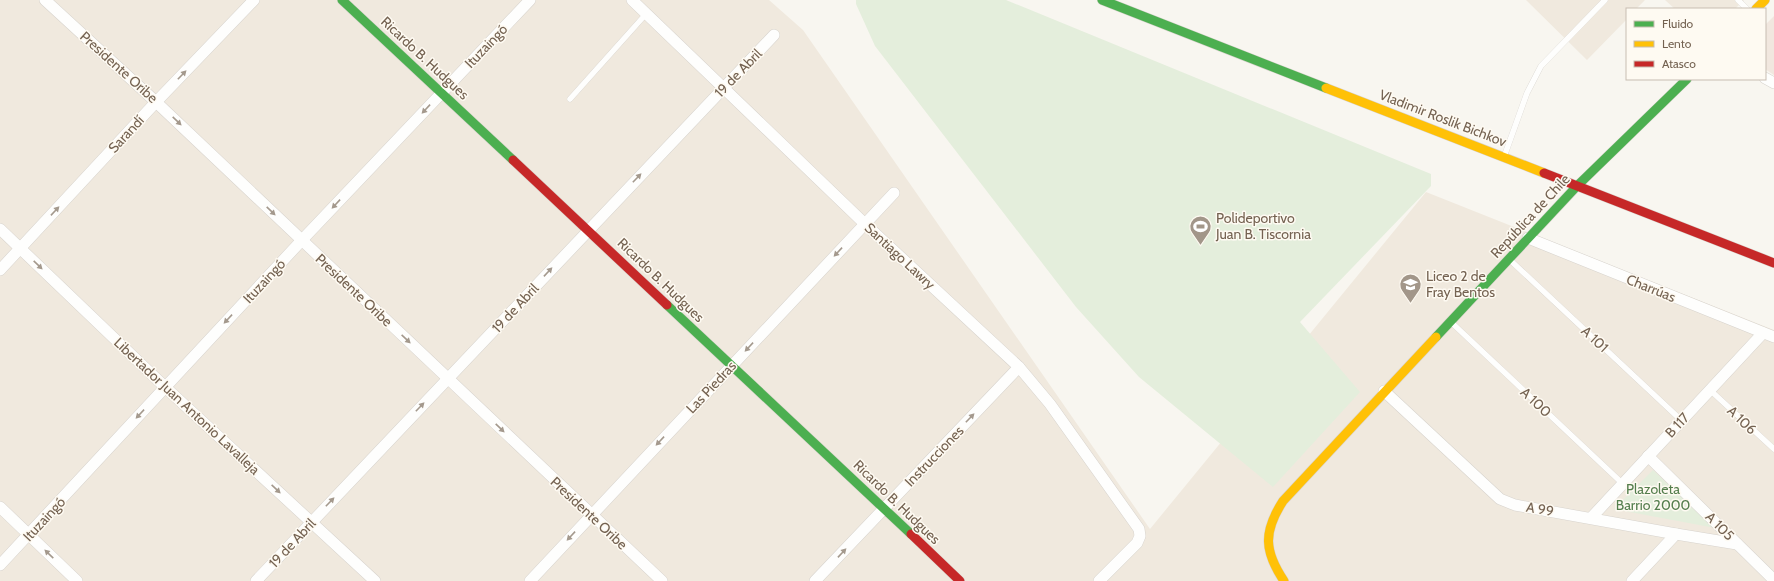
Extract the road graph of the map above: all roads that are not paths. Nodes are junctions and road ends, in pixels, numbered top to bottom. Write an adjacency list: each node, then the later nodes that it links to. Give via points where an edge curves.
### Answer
1 (45, 0): 18 (street, Presidente Oribe)
2 (254, 0): 18 (street, Sarandí, one-way to 2)
3 (342, 0): 16 (street, Ricardo B. Hudgues)
4 (530, 0): 16 (street, Ituzaingó)
5 (632, 0): 12 (street, Santiago Lawry)
6 (1102, 0): 19 (street, Vladimir Roslik Bichkov)
7 (1604, 0): 19 (lane, via 1541,66 1527,93)
8 (1738, 0): 10 (lane)
9 (1765, 0): 11 (street)
10 (1746, 8)
11 (1757, 8)
12 (646, 14): 15 (street, Santiago Lawry); 17 (lane)
13 (774, 35): 15 (street, 19 de Abril)
14 (1686, 80): 20 (street, República de Chile)
15 (724, 87): 22 (street, Santiago Lawry); 24 (street, 19 de Abril, one-way to 15)
16 (442, 92): 24 (street, Ricardo B. Hudgues); 26 (street, Ituzaingó, one-way to 26)
17 (570, 99)
18 (156, 102): 26 (street, Presidente Oribe, one-way to 26); 27 (street, Sarandí, one-way to 18)
19 (1504, 157): 20 (street, Vladimir Roslik Bichkov)
20 (1577, 186): 25 (street, República de Chile); 29 (street, Vladimir Roslik Bichkov)
21 (894, 193): 22 (street, Las Piedras)
22 (865, 224): 34 (street, Las Piedras, one-way to 34); 35 (street, Santiago Lawry)
23 (0, 229): 27 (street, Libertador Juan Antonio Lavalleja)
24 (588, 230): 34 (street, Ricardo B. Hudgues); 36 (street, 19 de Abril, one-way to 24)
25 (1528, 238): 28 (street, República de Chile); 32 (street, Charrúas)
26 (302, 240): 36 (street, Presidente Oribe, one-way to 36); 37 (street, Ituzaingó, one-way to 37)
27 (21, 248): 30 (street, Sarandí); 37 (street, Libertador Juan Antonio Lavalleja, one-way to 37)
28 (1509, 258): 31 (street, República de Chile); 40 (lane, A 101)
29 (1774, 263)
30 (0, 270)
31 (1450, 321): 39 (street, República de Chile); 43 (lane, A 100)
32 (1763, 333): 33 (street, Charrúas); 38 (street, B 117)
33 (1774, 337)
34 (731, 366): 45 (street, Ricardo B. Hudgues); 46 (street, Las Piedras, one-way to 46)
35 (1019, 367): 45 (street, Instrucciones, one-way to 35); 62 (street, Santiago Lawry, via 1050,404 1140,529 1137,542)
36 (448, 378): 46 (street, Presidente Oribe, one-way to 46); 48 (street, 19 de Abril, one-way to 36)
37 (165, 387): 48 (street, Libertador Juan Antonio Lavalleja, one-way to 48); 50 (street, Ituzaingó, one-way to 50)
38 (1710, 390): 40 (street, B 117); 41 (lane, A 106)
39 (1384, 391): 47 (street, A 99, via 1500,499); 63 (street, República de Chile, via 1273,515 1267,540 1269,556)
40 (1681, 420): 42 (street, B 117)
41 (1774, 449)
42 (1648, 456): 43 (street, B 117); 51 (street, A 105)
43 (1622, 484): 47 (street, B 117)
44 (0, 507): 50 (street)
45 (884, 508): 60 (street, Instrucciones, one-way to 45); 61 (street, Ricardo B. Hudgues)
46 (591, 515): 58 (street, Las Piedras, one-way to 58); 59 (street, Presidente Oribe)
47 (1591, 518): 49 (street, A 99)
48 (311, 522): 56 (street, 19 de Abril); 57 (street, Libertador Juan Antonio Lavalleja)
49 (1676, 534): 51 (street, A 99); 53 (street)
50 (29, 535): 52 (street, Ituzaingó); 55 (street, one-way to 50)
51 (1737, 544): 54 (street, A 105)
52 (0, 564)
53 (1635, 580)
54 (1774, 580)
55 (77, 581)
56 (256, 581)
57 (375, 581)
58 (530, 581)
59 (662, 581)
60 (815, 581)
61 (960, 581)
62 (1099, 581)
63 (1284, 581)

